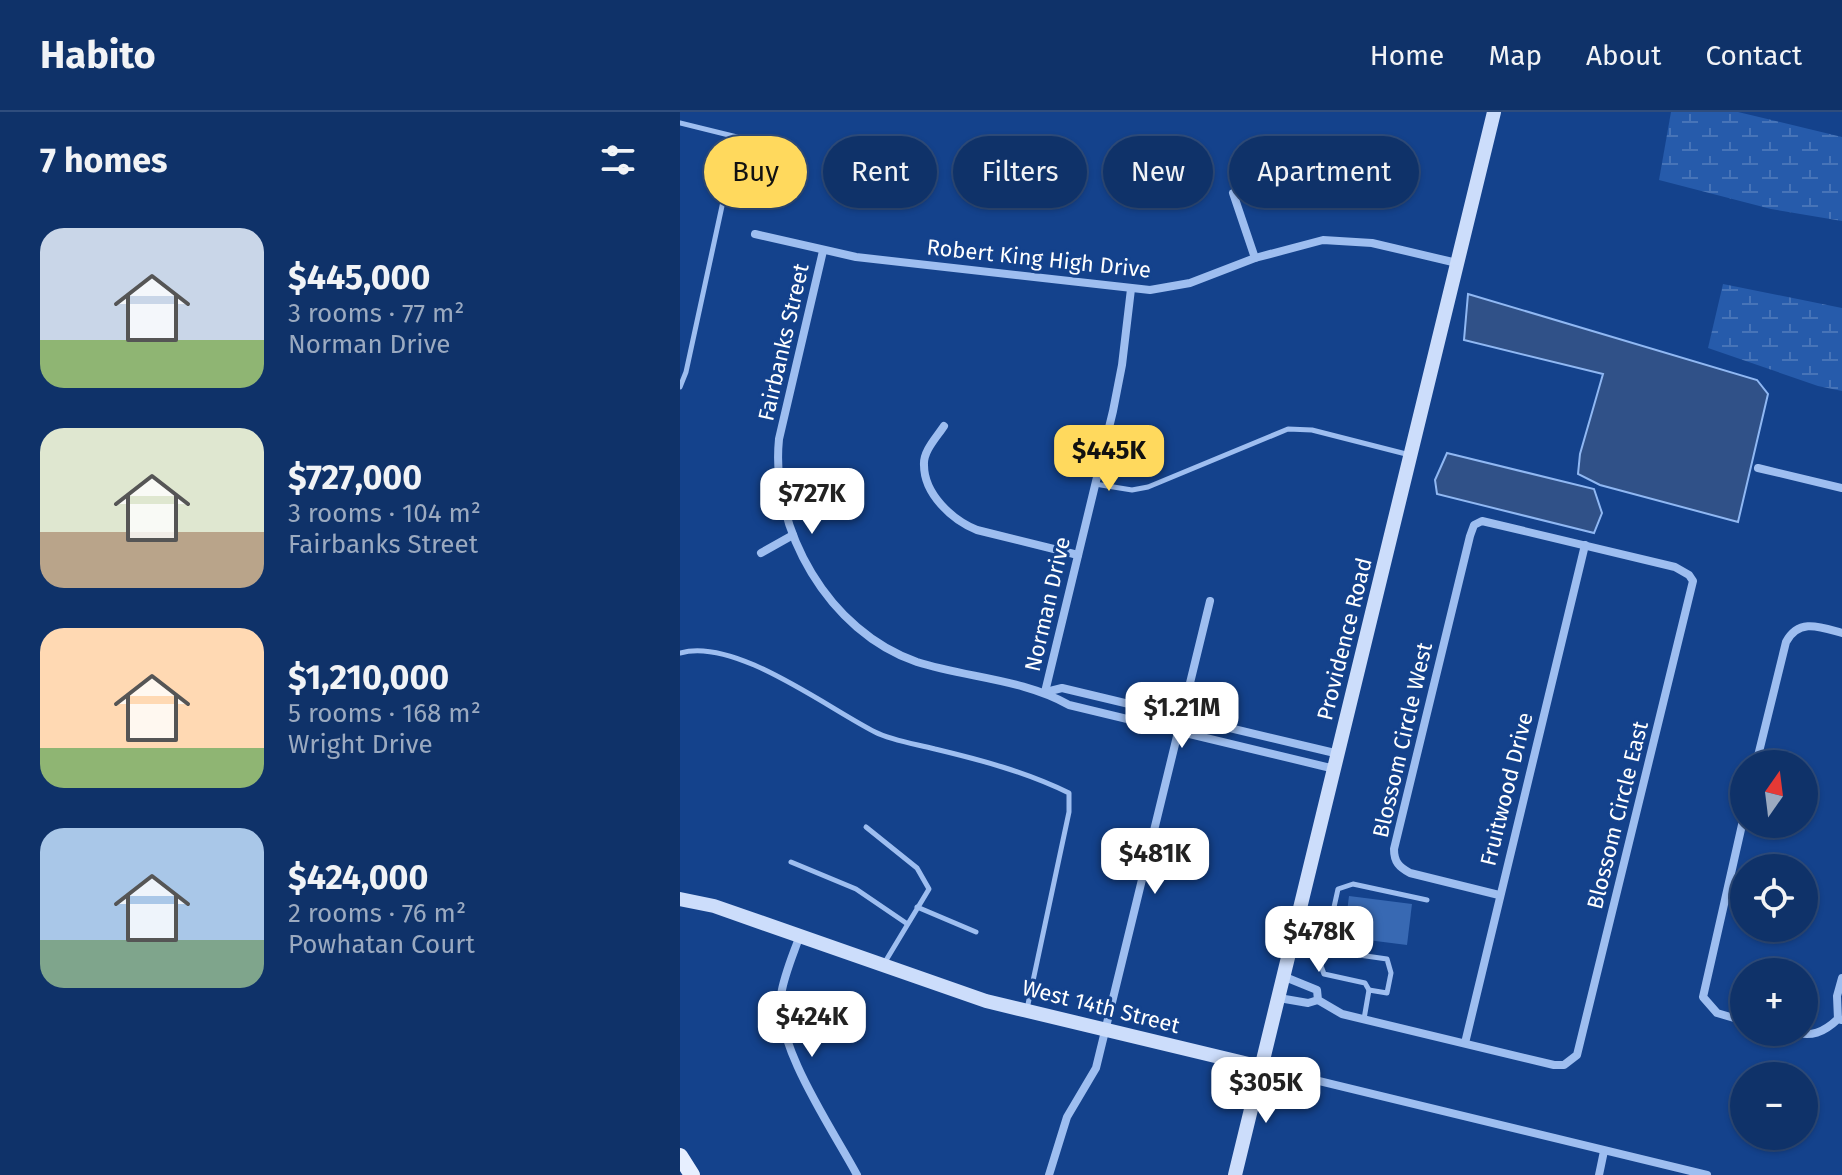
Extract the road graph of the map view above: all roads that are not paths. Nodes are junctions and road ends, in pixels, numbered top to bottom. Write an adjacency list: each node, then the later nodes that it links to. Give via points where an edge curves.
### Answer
1 (1494, 112): 7 (street, Providence Road)
2 (680, 123): 9 (lane, via 737,137)
3 (1238, 208): 6 (street)
4 (755, 234): 5 (street, Robert King High Drive)
5 (823, 251): 8 (street, Robert King High Drive); 15 (street, Fairbanks Street, via 779,439 782,504)
6 (1255, 258): 7 (street, Robert King High Drive, via 1323,240 1350,240); 8 (street, Robert King High Drive, via 1190,283)
7 (1457, 263): 11 (street, Providence Road)
8 (1131, 289): 13 (street, Norman Drive, via 1122,365)
9 (680, 387)
10 (944, 426): 18 (street, via 924,465 947,512 977,530)
11 (1411, 455): 13 (lane, via 1288,429 1148,487); 26 (street, Providence Road)
12 (1758, 468): 14 (street)
13 (1094, 484): 18 (street, Norman Drive)
14 (1842, 488)
15 (793, 535): 17 (street); 22 (street, Fairbanks Street, via 830,599 872,639 915,661)
16 (1585, 545): 31 (street, Fruitwood Drive); 31 (street, Blossom Circle West, via 1478,522 1470,536 1394,858 1410,873); 51 (street, Blossom Circle East, via 1675,567 1689,575 1691,590 1580,1046 1570,1061 1554,1065)
17 (761, 553)
18 (1078, 555): 22 (street, Norman Drive)
19 (1210, 601): 23 (street)
20 (1842, 633): 25 (street, via 1809,625 1791,633)
21 (680, 653): 45 (lane, via 692,649 741,660 878,734 1033,775 1069,793 1067,826)
22 (1045, 692): 23 (street, Fairbanks Street, via 1062,688); 24 (street, Fairbanks Street, via 1069,705)
23 (1183, 717): 24 (street); 26 (street, Fairbanks Street)
24 (1179, 733): 27 (street, Fairbanks Street); 49 (street)
25 (1759, 750)
26 (1339, 754): 27 (street, Providence Road)
27 (1335, 769): 40 (street, Providence Road)
28 (866, 827): 34 (lane, via 917,868 929,889)
29 (1739, 838): 46 (street, via 1703,997 1717,1013)
30 (791, 862): 35 (lane, via 856,889)
31 (1499, 895): 51 (street, Fruitwood Drive)
32 (680, 899): 37 (street, West 14th Street)
33 (1427, 900): 38 (lane, via 1345,885 1338,889)
34 (917, 907): 35 (lane); 36 (lane)
35 (906, 923): 39 (lane)
36 (976, 932)
37 (800, 935): 39 (street, West 14th Street); 56 (street, via 781,996 782,1029)
38 (1324, 950): 42 (lane, via 1324,974 1365,983); 42 (lane, via 1387,959 1387,993)
39 (884, 964): 45 (street, West 14th Street)
40 (1285, 977): 43 (street, Providence Road); 44 (street, via 1317,990)
41 (1842, 978): 48 (street, via 1837,996)
42 (1369, 990): 47 (lane)
43 (1279, 998): 44 (street); 52 (street, Providence Road)
44 (1318, 1000): 47 (street)
45 (1027, 1011): 49 (street, West 14th Street)
46 (1730, 1017)
47 (1364, 1019): 51 (street)
48 (1840, 1020): 50 (street)
49 (1105, 1030): 52 (street, West 14th Street); 57 (street, via 1096,1068 1067,1117)
50 (1818, 1032)
51 (1465, 1043)
52 (1261, 1067): 53 (street, West 14th Street); 58 (street, Providence Road)
53 (1604, 1151): 59 (street); 60 (street, West 14th Street)
54 (680, 1156): 55 (main road)
55 (692, 1175)
56 (857, 1175)
57 (1049, 1175)
58 (1235, 1175)
59 (1599, 1175)
60 (1707, 1175)

